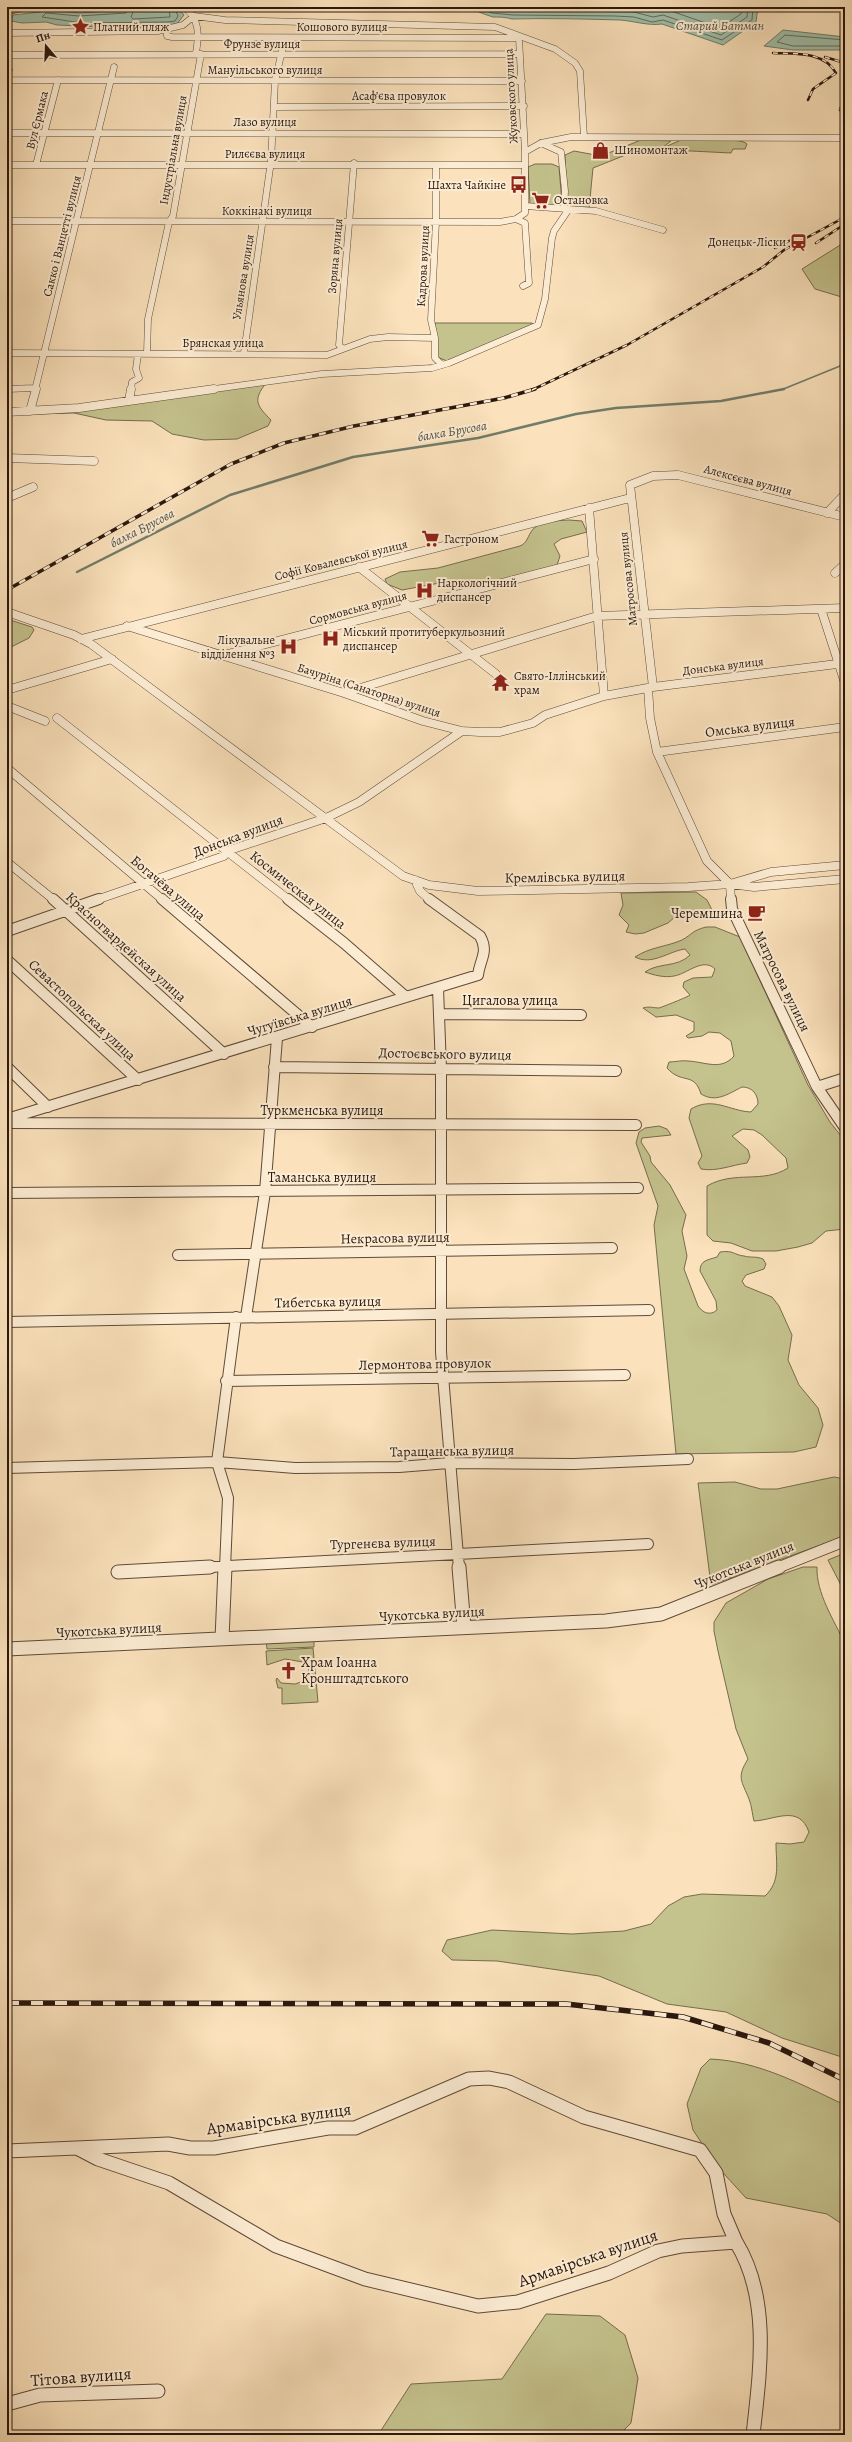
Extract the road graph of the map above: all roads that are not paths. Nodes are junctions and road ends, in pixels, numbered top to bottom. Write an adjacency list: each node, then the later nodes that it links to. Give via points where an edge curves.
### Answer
1 (184, 7): 2 (street)
2 (194, 16): 3 (street, Кошового вулиця, via 183,25); 5 (street, via 224,20 495,27); 6 (street, Індустріальна вулиця)
3 (166, 30): 4 (street, Кошового вулиця); 6 (street, Кошового вулиця, via 167,36)
4 (7, 33)
5 (521, 37): 7 (street, Кошового вулиця); 10 (street, Жуковского улица); 29 (street, via 562,52 578,67)
6 (199, 38): 7 (street, Кошового вулиця); 8 (street, Індустріальна вулиця, via 196,53)
7 (285, 38): 9 (street, Ульянова вулиця)
8 (201, 54): 9 (street, Фрунзе вулиця); 11 (street, Фрунзе вулиця); 18 (street, Індустріальна вулиця)
9 (283, 54): 10 (street, Фрунзе вулиця); 19 (street, Ульянова вулиця)
10 (518, 54): 20 (street, Жуковского улица)
11 (7, 55)
12 (114, 66): 17 (street, Сакко і Ванцетті вулиця)
13 (7, 68): 14 (street)
14 (7, 74)
15 (7, 80): 16 (street, Мануільського вулиця)
16 (58, 80): 17 (street, Мануільського вулиця); 24 (street, Вул Єрмака)
17 (111, 80): 18 (street, Мануільського вулиця); 25 (street, Сакко і Ванцетті вулиця)
18 (196, 81): 19 (street, Мануільського вулиця); 26 (street, Індустріальна вулиця)
19 (275, 81): 20 (street, Мануільського вулиця); 22 (street, Ульянова вулиця)
20 (522, 81): 21 (street, Жуковского улица)
21 (524, 106): 22 (street, Асаф’єва провулок); 28 (street, Жуковского улица)
22 (275, 107): 27 (street, Ульянова вулиця)
23 (7, 132): 24 (street, Лазо вулиця)
24 (46, 132): 25 (street, Лазо вулиця); 35 (street, Вул Єрмака)
25 (100, 132): 26 (street, Лазо вулиця); 36 (street, Сакко і Ванцетті вулиця)
26 (186, 132): 27 (street, Лазо вулиця); 37 (street, Індустріальна вулиця, via 183,160)
27 (274, 132): 28 (street, Лазо вулиця); 38 (street, Ульянова вулиця)
28 (524, 134): 32 (street, Жуковского улица)
29 (584, 137): 30 (street); 31 (street, via 560,138)
30 (845, 138)
31 (541, 143): 32 (street); 42 (street, via 562,152)
32 (525, 152): 40 (street, Жуковского улица)
33 (354, 164): 38 (street, Рилєєва вулиця); 39 (street, Рилєєва вулиця); 49 (street, Зоряна вулиця)
34 (7, 165): 35 (street, Рилєєва вулиця)
35 (36, 165): 36 (street, Рилєєва вулиця)
36 (91, 165): 37 (street, Рилєєва вулиця); 46 (street, Сакко і Ванцетті вулиця)
37 (180, 165): 38 (street, Рилєєва вулиця); 47 (street, Індустріальна вулиця, via 173,216)
38 (270, 165): 48 (street, Ульянова вулиця)
39 (436, 165): 40 (street, Рилєєва вулиця); 50 (street, Кадрова вулиця)
40 (524, 165): 41 (street, Жуковского улица)
41 (525, 206): 42 (street); 43 (street, Жуковского улица)
42 (566, 209): 51 (street, via 596,211); 60 (street, via 552,238 545,298 538,325)
43 (525, 213): 44 (street, Коккінакі вулиця)
44 (516, 219): 50 (street, Коккінакі вулиця, via 500,222); 52 (street, via 525,223 528,283)
45 (7, 221): 46 (street, Коккінакі вулиця)
46 (78, 221): 47 (street, Коккінакі вулиця); 57 (street, Сакко і Ванцетті вулиця)
47 (169, 222): 48 (street, Коккінакі вулиця); 55 (street, Індустріальна вулиця, via 148,319)
48 (262, 222): 49 (street, Коккінакі вулиця); 58 (street, Ульянова вулиця)
49 (349, 222): 50 (street, Коккінакі вулиця); 54 (street, Зоряна вулиця, via 339,345)
50 (436, 222): 53 (street, Кадрова вулиця, via 431,320)
51 (663, 230)
52 (523, 286)
53 (435, 338): 54 (street, Брянская улица, via 362,340); 60 (street, Кадрова вулиця, via 435,358)
54 (343, 349): 58 (street, Брянская улица, via 327,355)
55 (147, 352): 58 (street, Брянская улица); 59 (street, Брянская улица)
56 (7, 353): 57 (street, Брянская улица)
57 (44, 353): 59 (street, Брянская улица); 61 (street, Сакко і Ванцетті вулиця)
58 (244, 353)
59 (138, 354): 63 (street, via 136,369 139,378 132,382)
60 (442, 365): 63 (street, via 416,369 322,374)
61 (36, 388): 62 (street); 64 (street, Сакко і Ванцетті вулиця)
62 (7, 389)
63 (129, 401): 64 (street)
64 (30, 411): 65 (street)
65 (7, 412)
66 (7, 458): 67 (street)
67 (94, 461)
68 (644, 476): 72 (street, Матросова вулиця, via 630,485); 74 (street, Алексєєва вулиця, via 660,473 695,478)
69 (33, 487): 71 (street)
70 (845, 494): 74 (street)
71 (7, 498)
72 (630, 498): 73 (street, Софії Ковалевської вулиця); 85 (street, Матросова вулиця, via 638,546)
73 (589, 508): 76 (street); 78 (street, Софії Ковалевської вулиця)
74 (827, 513): 75 (street, Алексєєва вулиця)
75 (845, 517)
76 (594, 559): 80 (street, Сормовська вулиця); 84 (street)
77 (845, 564): 79 (street, via 835,573)
78 (359, 567): 80 (street); 86 (street, Софії Ковалевської вулиця)
79 (845, 575)
80 (408, 608): 88 (street, Сормовська вулиця); 89 (street)
81 (845, 608): 82 (street)
82 (822, 609): 85 (street); 91 (street)
83 (7, 612): 87 (street, Кремлівська вулиця)
84 (597, 616): 85 (street); 89 (street); 97 (street)
85 (643, 616): 94 (street, Матросова вулиця)
86 (127, 626): 87 (street, Софії Ковалевської вулиця); 88 (street, Бачуріна (Санаторна) вулиця)
87 (81, 639): 90 (street, Кремлівська вулиця)
88 (220, 656): 96 (street, Бачуріна (Санаторна) вулиця)
89 (471, 656): 92 (street); 96 (street)
90 (112, 659): 95 (street); 105 (street, Кремлівська вулиця)
91 (842, 664): 93 (street); 94 (street, Донська вулиця)
92 (496, 674)
93 (845, 683)
94 (650, 687): 97 (street, Донська вулиця); 103 (street, Матросова вулиця, via 650,718)
95 (7, 690)
96 (344, 693): 102 (street, Бачуріна (Санаторна) вулиця, via 423,721)
97 (604, 696): 102 (street, Бачуріна (Санаторна) вулиця, via 545,715 533,723 500,732)
98 (7, 706): 100 (street)
99 (57, 718): 106 (street, Космическая улица)
100 (45, 721)
101 (845, 727): 103 (street, Омська вулиця)
102 (462, 731): 105 (street, Донська вулиця, via 359,802)
103 (657, 752): 112 (street, Матросова вулиця, via 707,860)
104 (7, 768): 111 (street, Богачёва улица)
105 (326, 818): 106 (street, Донська вулиця); 110 (street, Кремлівська вулиця, via 403,876)
106 (227, 851): 111 (street, Донська вулиця, via 224,856); 117 (street, Космическая улица, via 344,943)
107 (7, 862): 113 (street, Красногвардейская улица)
108 (845, 865): 112 (street, Кремлівська вулиця, via 771,872)
109 (845, 879): 112 (street, Кремлівська вулиця, via 754,887)
110 (416, 880): 112 (street, Кремлівська вулиця, via 430,885 478,892); 116 (street, Чугуївська вулиця, via 421,892 475,933 484,943 485,958 478,967 478,975)
111 (143, 884): 113 (street, Донська вулиця); 120 (street, Богачёва улица)
112 (730, 884): 129 (street, Матросова вулиця, via 732,909)
113 (66, 910): 114 (street, Донська вулиця); 122 (street, Красногвардейская улица)
114 (7, 930)
115 (7, 960): 128 (street, Севастопольская улица)
116 (438, 988): 117 (street, Чугуївська вулиця); 118 (street)
117 (406, 998): 120 (street, Чугуївська вулиця)
118 (439, 1014): 119 (street, Цигалова улица); 125 (street)
119 (581, 1015)
120 (312, 1027): 121 (street, Чугуївська вулиця)
121 (277, 1038): 122 (street, Чугуївська вулиця); 124 (street)
122 (224, 1054): 128 (street, Чугуївська вулиця)
123 (7, 1067): 130 (street)
124 (274, 1067): 125 (street, Достоєвського вулиця); 133 (street)
125 (440, 1068): 126 (street, Достоєвського вулиця); 134 (street)
126 (616, 1071)
127 (845, 1078): 129 (street)
128 (138, 1080): 130 (street, Чугуївська вулиця)
129 (817, 1087): 136 (street, Матросова вулиця)
130 (48, 1106): 131 (street, Чугуївська вулиця)
131 (7, 1118)
132 (7, 1123): 133 (street, Туркменська вулиця)
133 (270, 1124): 134 (street, Туркменська вулиця); 140 (street)
134 (441, 1124): 135 (street, Туркменська вулиця); 138 (street)
135 (636, 1125)
136 (845, 1128)
137 (638, 1188): 138 (street, Таманська вулиця)
138 (441, 1191): 140 (street, Таманська вулиця); 142 (street)
139 (7, 1192): 140 (street, Таманська вулиця)
140 (264, 1192): 143 (street)
141 (612, 1248): 142 (street, Некрасова вулиця)
142 (440, 1251): 143 (street, Некрасова вулиця); 146 (street)
143 (257, 1254): 144 (street, Некрасова вулиця); 147 (street)
144 (178, 1255)
145 (649, 1310): 146 (street, Тибетська вулиця)
146 (440, 1314): 147 (street, Тибетська вулиця); 150 (street)
147 (241, 1317): 148 (street, Тибетська вулиця); 151 (street)
148 (7, 1322)
149 (625, 1376): 150 (street, Лермонтова провулок)
150 (444, 1378): 151 (street, Лермонтова провулок); 154 (street)
151 (226, 1381): 153 (street)
152 (688, 1459): 154 (street, Таращанська вулиця, via 574,1464)
153 (217, 1462): 154 (street, Таращанська вулиця, via 295,1468 399,1467); 155 (street, Таращанська вулиця); 159 (street, via 228,1498)
154 (449, 1463): 158 (street)
155 (7, 1468)
156 (845, 1541): 161 (street, Чукотська вулиця, via 661,1614 606,1621)
157 (648, 1544): 158 (street, Тургенєва вулиця)
158 (459, 1555): 159 (street, Тургенєва вулиця); 161 (street)
159 (226, 1565): 160 (street, Тургенєва вулиця); 162 (street)
160 (118, 1572)
161 (464, 1627): 162 (street, Чукотська вулиця)
162 (222, 1639): 163 (street, Чукотська вулиця)
163 (7, 1649)
164 (77, 2148): 165 (street, Армавірська вулиця); 166 (street, Армавірська вулиця, via 98,2159 169,2183 276,2246 365,2279 478,2306 518,2302 610,2273 658,2251 682,2246); 166 (street, Армавірська вулиця, via 168,2144 190,2148 214,2148 328,2128 355,2128 469,2079 490,2078 510,2082 584,2117 700,2150 716,2173 724,2214)
165 (7, 2151)
166 (736, 2242): 169 (street, Армавірська вулиця, via 745,2253 756,2281 760,2324)
167 (158, 2391): 168 (street, Тітова вулиця, via 40,2395)
168 (7, 2404)
169 (752, 2435)

